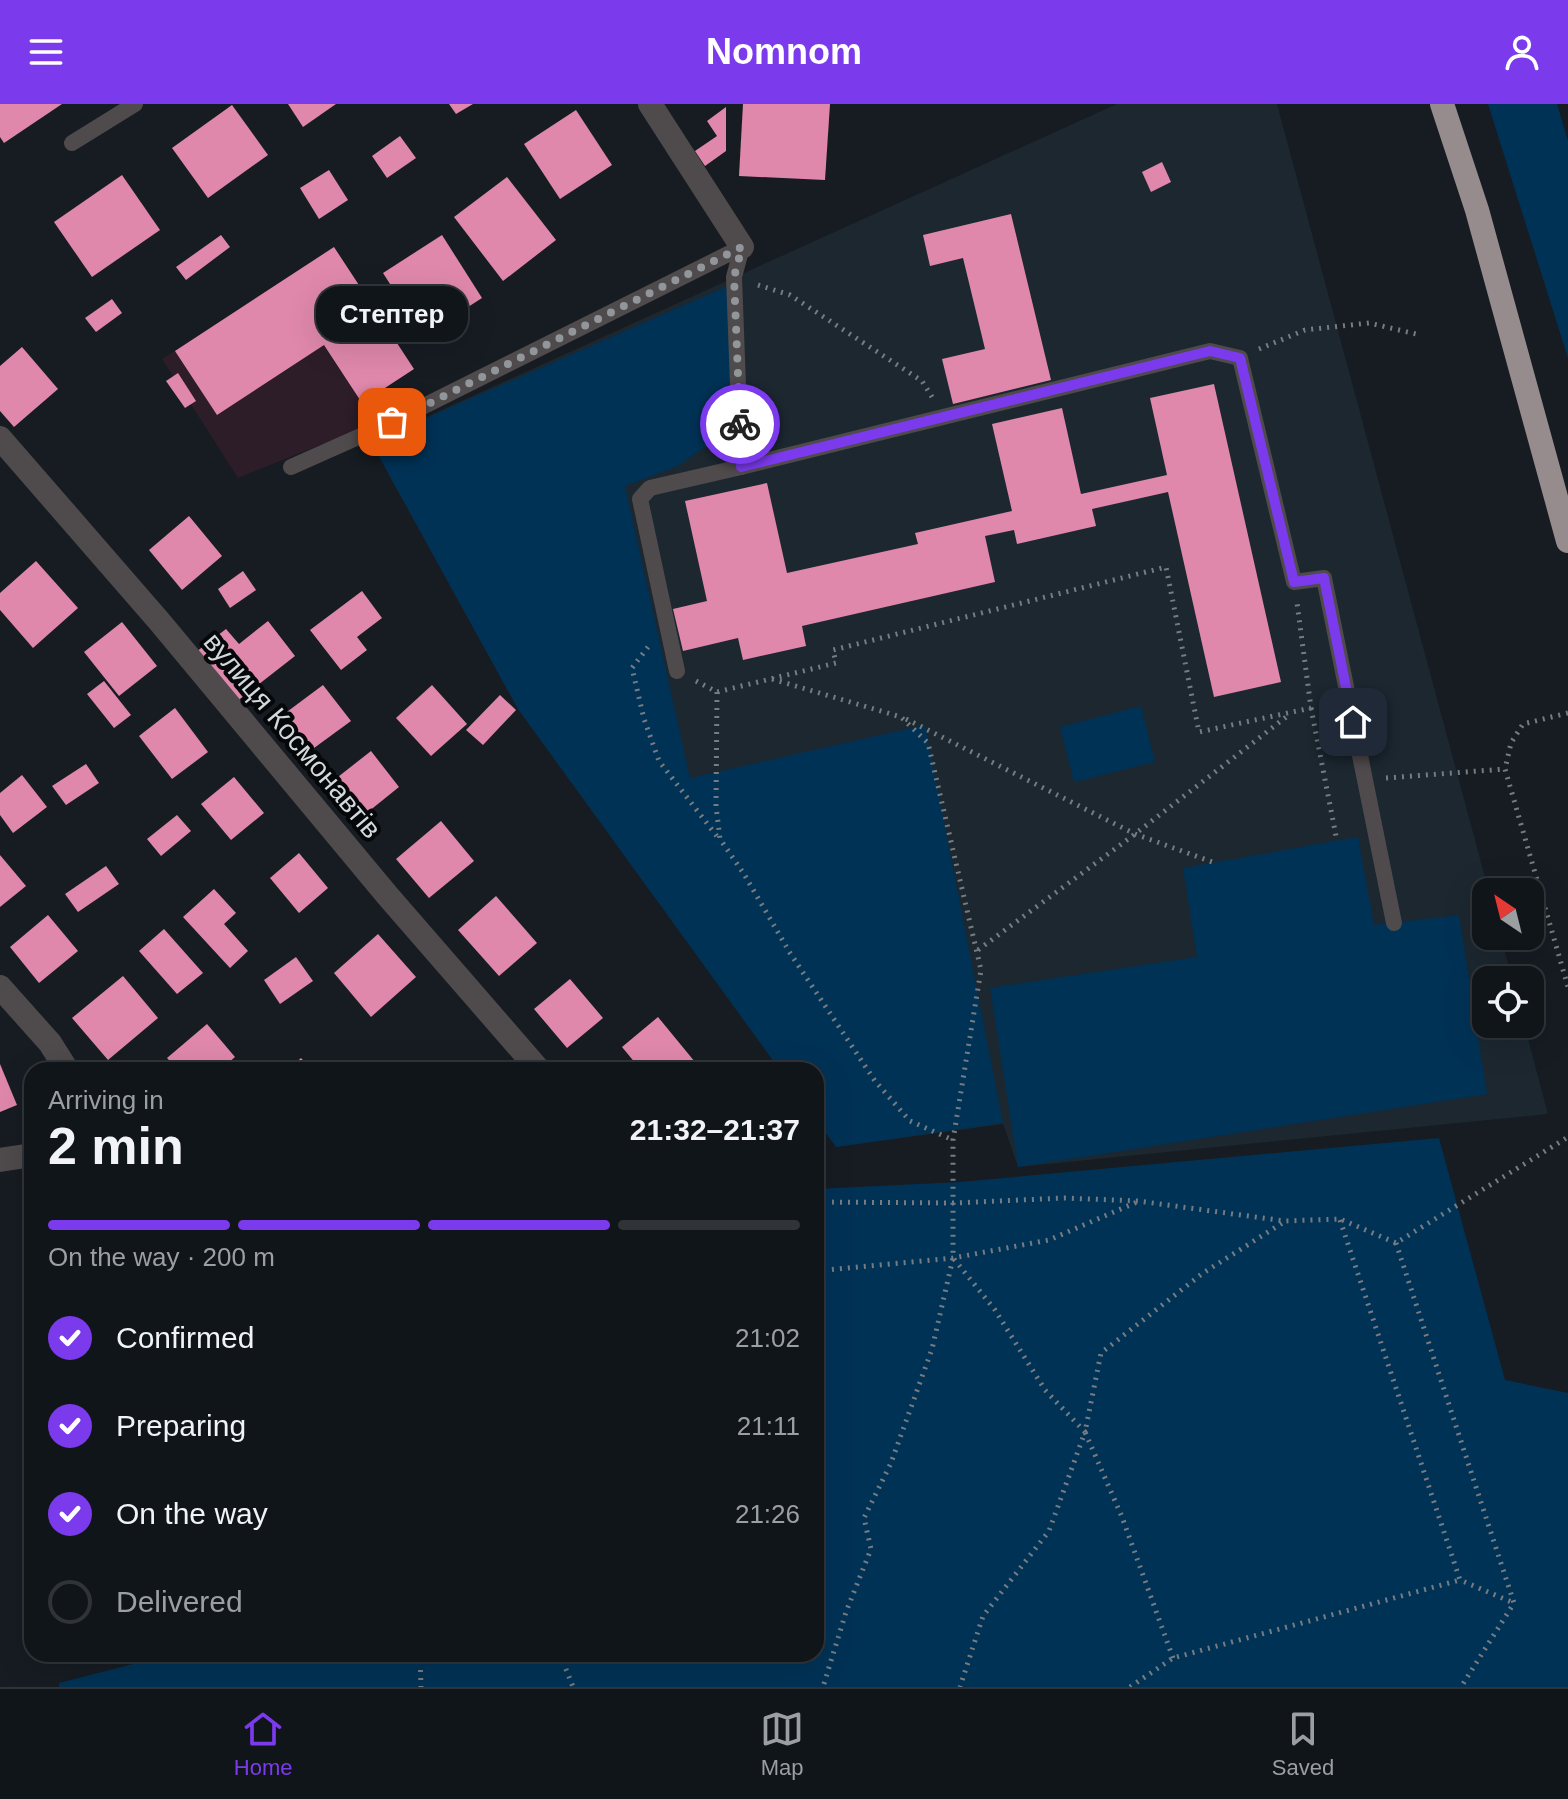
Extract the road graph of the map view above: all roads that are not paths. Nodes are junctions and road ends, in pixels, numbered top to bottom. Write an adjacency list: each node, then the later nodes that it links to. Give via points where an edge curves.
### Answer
1 (135, 104): 4 (lane)
2 (650, 104): 5 (street)
3 (1442, 104): 9 (highway, via 1477,210)
4 (72, 143)
5 (742, 247): 7 (lane); 8 (lane, via 734,277)
6 (0, 438): 14 (street, вулиця Космонавтів)
7 (291, 467)
8 (741, 467): 10 (lane, via 650,488 640,499); 11 (lane, via 1210,351 1240,358 1294,582 1324,578)
9 (1568, 541)
10 (677, 671)
11 (1394, 923)
12 (0, 987): 13 (street)
13 (62, 1062)
14 (532, 1062)
15 (24, 1156): 16 (street)
16 (0, 1160)

